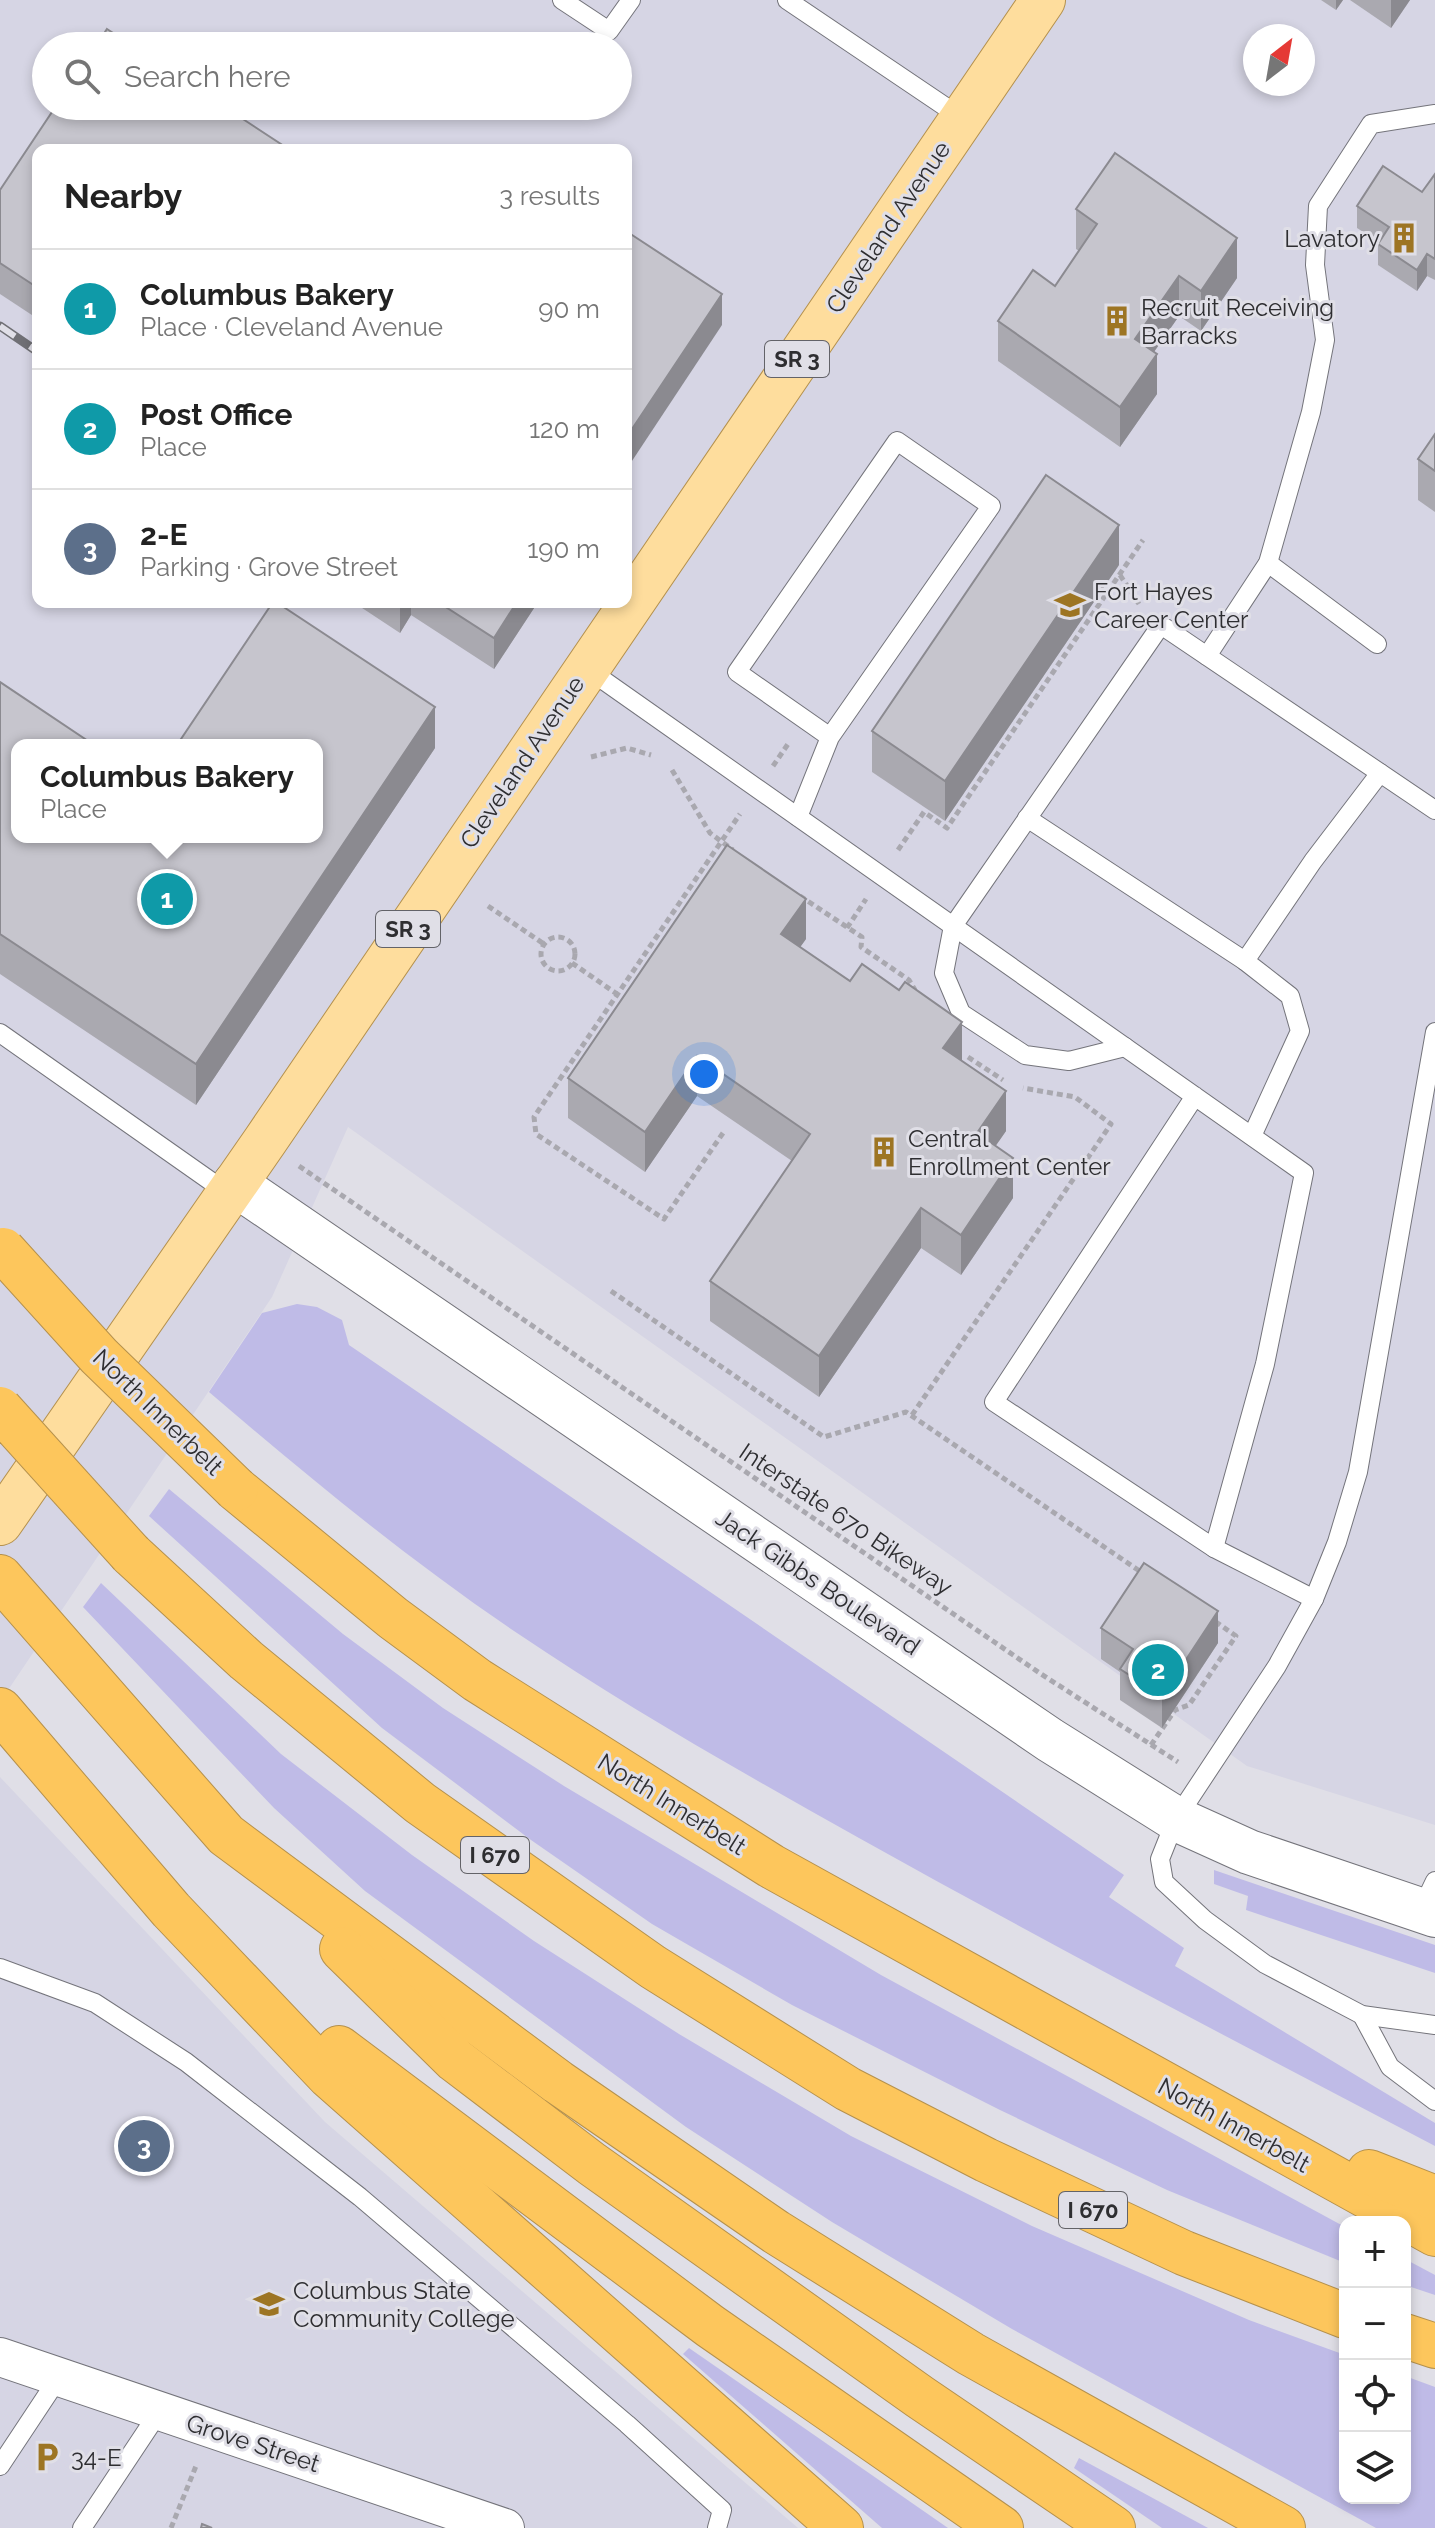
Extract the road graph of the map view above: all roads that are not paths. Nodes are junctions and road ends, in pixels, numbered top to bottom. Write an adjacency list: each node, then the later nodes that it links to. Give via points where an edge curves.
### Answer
1 (562, 0): 2 (lane, via 609,31)
2 (631, 0)
3 (787, 0): 6 (lane)
4 (1043, 0): 6 (main road, Cleveland Avenue / SR 3)
5 (1435, 114): 7 (lane, via 1371,124 1318,206 1315,265 1325,340 1311,412)
6 (962, 118): 8 (main road, Cleveland Avenue / SR 3)
7 (1268, 563): 10 (lane); 11 (lane)
8 (632, 601)
9 (627, 608): 12 (main road, Cleveland Avenue / SR 3)
10 (1377, 644)
11 (1207, 656): 14 (lane); 17 (lane, via 1161,625)
12 (586, 668): 16 (lane); 25 (main road, Cleveland Avenue / SR 3)
13 (830, 737): 13 (lane, via 991,506 897,441 737,672); 16 (lane)
14 (1380, 773): 15 (lane); 19 (lane)
15 (1435, 810)
16 (798, 817): 18 (lane)
17 (1027, 818): 18 (lane); 19 (lane)
18 (953, 926): 22 (lane); 22 (lane, via 944,973 961,1013 1025,1055 1069,1061)
19 (1245, 961): 24 (lane, via 1290,996 1300,1031)
20 (1435, 1032): 31 (lane, via 1358,1472)
21 (0, 1033): 25 (lane)
22 (1125, 1047): 23 (lane)
23 (1195, 1096): 24 (lane); 29 (lane, via 994,1402)
24 (1252, 1136): 29 (lane, via 1304,1173 1265,1364)
25 (232, 1189): 28 (main road, Cleveland Avenue / SR 3); 33 (street, Jack Gibbs Boulevard, via 1050,1740)
26 (2, 1248): 41 (highway, North Innerbelt, bridge, via 99,1356 236,1489 477,1680 771,1866)
27 (0, 1409): 44 (highway, I 670, bridge, via 131,1554 246,1660 420,1803 653,1967 848,2089 986,2160 1184,2253)
28 (0, 1523)
29 (1214, 1548): 31 (lane)
30 (0, 1577): 34 (highway)
31 (1314, 1599): 33 (lane, via 1277,1666)
32 (0, 1710): 36 (highway)
33 (1176, 1819): 35 (street, Jack Gibbs Boulevard, via 1249,1852); 38 (lane, via 1160,1859 1164,1882 1265,1964)
34 (226, 1835): 56 (highway, via 455,2060 882,2371); 57 (highway, via 558,2082 776,2232 971,2354)
35 (1430, 1902)
36 (171, 1910): 54 (highway, via 329,2076); 55 (highway, via 371,2074 601,2246)
37 (0, 1968): 53 (lane, via 95,2003 208,2078 360,2197 627,2424 722,2510)
38 (1362, 2015): 39 (lane); 40 (lane, via 1390,2067)
39 (1435, 2025)
40 (1435, 2101)
41 (1206, 2110): 42 (highway); 43 (highway, North Innerbelt)
42 (1435, 2198)
43 (1435, 2234)
44 (1339, 2314)
45 (1411, 2338): 46 (highway)
46 (1435, 2346)
47 (0, 2357): 48 (street, Grove Street)
48 (59, 2377): 49 (street, Grove Street); 50 (lane)
49 (159, 2412): 51 (lane); 52 (street, Grove Street)
50 (0, 2466)
51 (82, 2528)
52 (505, 2528)
53 (717, 2528)
54 (841, 2528)
55 (1001, 2528)
56 (1113, 2528)
57 (1283, 2528)

